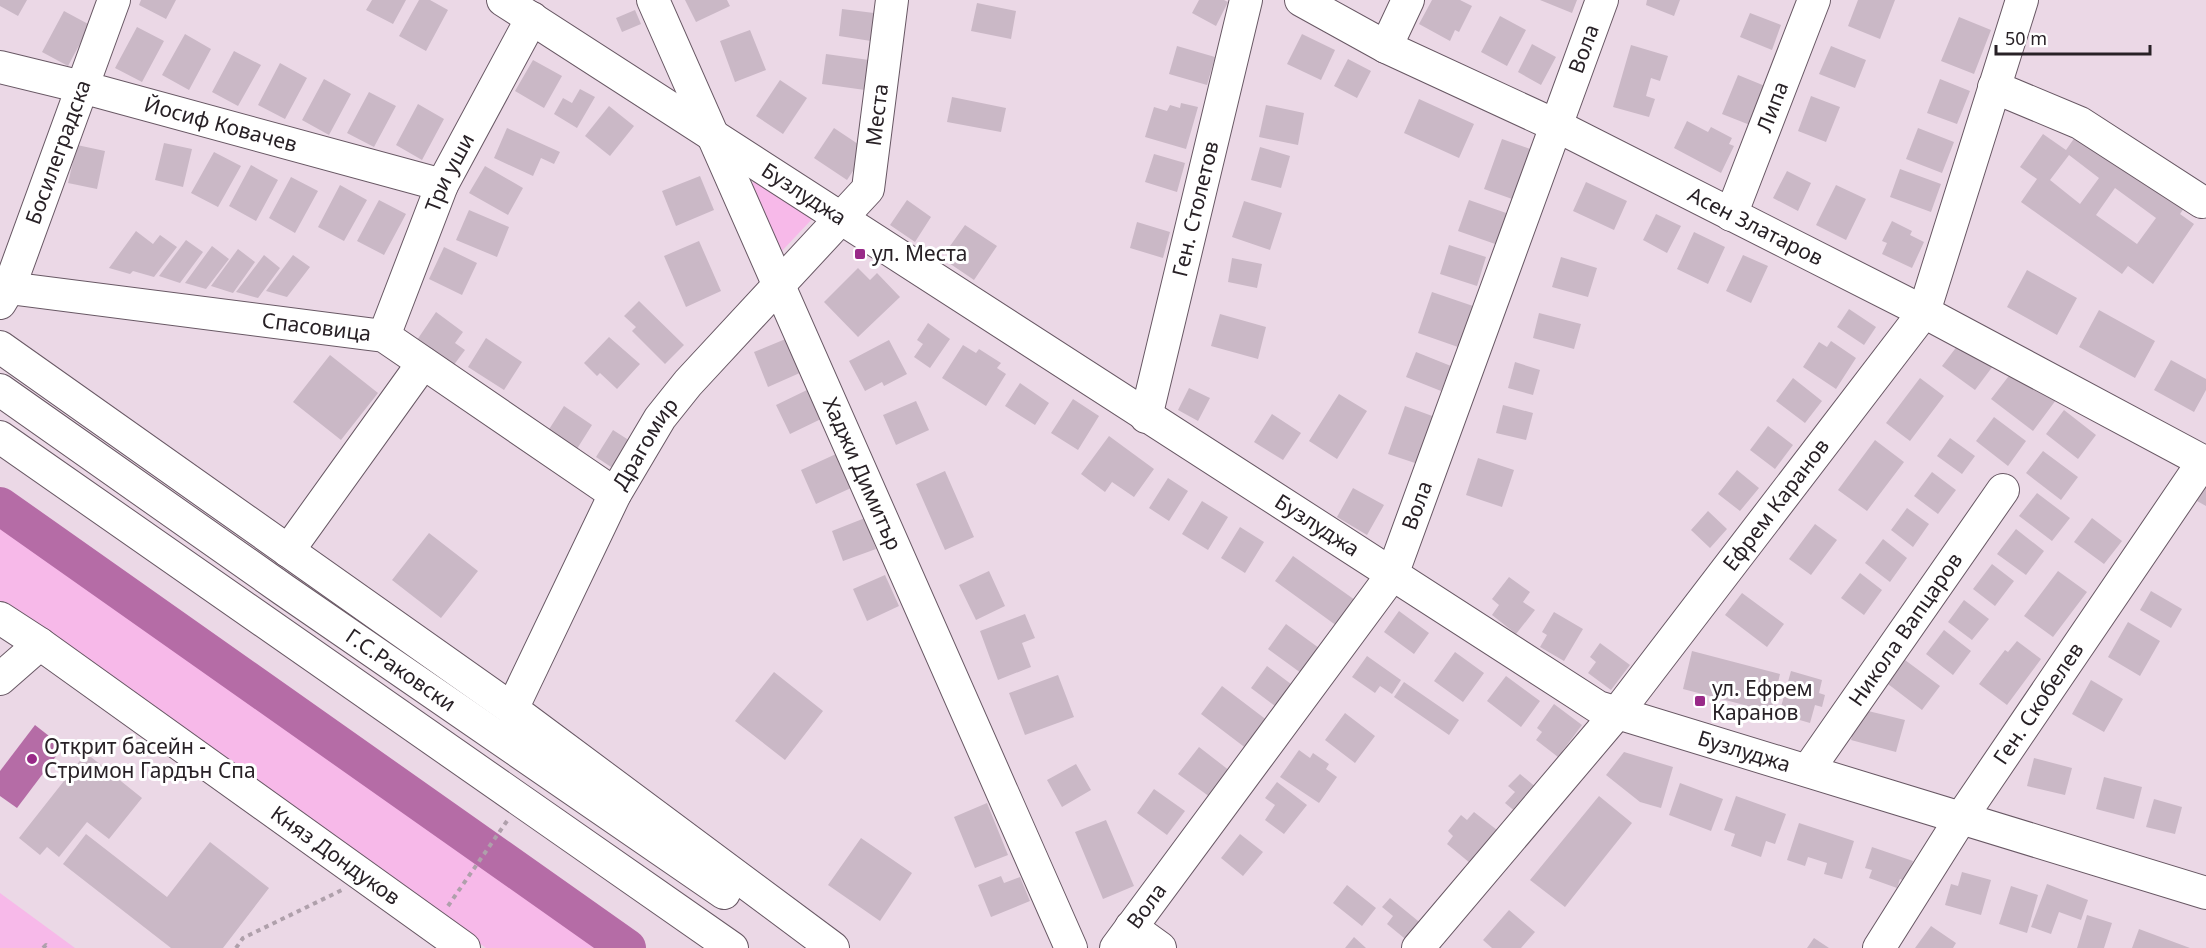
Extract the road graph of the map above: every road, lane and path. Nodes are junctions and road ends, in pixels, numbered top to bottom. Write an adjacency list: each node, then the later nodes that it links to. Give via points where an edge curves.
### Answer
1 (114, 0): 14 (street, Босилеградска)
2 (503, 0): 11 (street, Бузлуджа)
3 (653, 0): 17 (street, Хаджи Димитър)
4 (892, 0): 21 (street, Места, via 868,189)
5 (1246, 0): 29 (street, Ген. Столетов)
6 (1301, 0): 12 (street, Асен Златаров)
7 (1408, 0): 12 (street)
8 (1602, 0): 16 (street, Вола)
9 (1814, 0): 20 (street, Липа)
10 (2022, 0): 15 (street, Ефрем Каранов)
11 (531, 18): 17 (street, Бузлуджа); 18 (street, Три уши)
12 (1386, 47): 16 (street, Асен Златаров)
13 (0, 67): 14 (street, Йосиф Ковачев)
14 (82, 87): 18 (street, Йосиф Ковачев); 23 (street, Босилеградска)
15 (1994, 87): 19 (street, via 2080,123); 24 (street, Ефрем Каранов)
16 (1557, 126): 20 (street, Асен Златаров); 35 (street, Вола)
17 (712, 135): 21 (street, Бузлуджа); 22 (street, Хаджи Димитър)
18 (442, 185): 25 (street, Три уши)
19 (2202, 202)
20 (1731, 216): 24 (street, Асен Златаров)
21 (840, 219): 22 (street, Драгомир); 29 (street, Бузлуджа)
22 (778, 286): 33 (street, Драгомир, via 687,383 660,418); 56 (street, Хаджи Димитър)
23 (5, 295): 25 (street, Спасовица)
24 (1924, 312): 31 (street, Асен Златаров); 40 (street, Ефрем Каранов)
25 (384, 336): 27 (street, Спасовица)
26 (0, 347): 34 (street)
27 (423, 363): 33 (street, Спасовица); 34 (street)
28 (0, 390): 54 (street, Г.С.Раковски)
29 (1146, 417): 35 (street, Бузлуджа)
30 (0, 437): 53 (street, Г.С.Раковски)
31 (2204, 463): 42 (street, Ген. Скобелев)
32 (2003, 490): 41 (street, Никола Вапцаров)
33 (615, 494): 39 (street, Драгомир)
34 (288, 551): 39 (street)
35 (1392, 575): 40 (street, Бузлуджа, via 1598,706); 48 (street, Вола)
36 (0, 618): 37 (street, Княз Дондуков)
37 (40, 644): 38 (street); 44 (street, Княз Дондуков)
38 (0, 679)
39 (512, 709): 55 (street)
40 (1617, 713): 41 (street, Бузлуджа); 58 (street, Ефрем Каранов)
41 (1808, 771): 42 (street, Бузлуджа)
42 (1961, 818): 45 (street, Бузлуджа); 59 (street, Ген. Скобелев)
43 (505, 824): 46 (path)
44 (367, 878): 47 (street, Княз Дондуков); 51 (path, via 243,938)
45 (2206, 893)
46 (452, 900)
47 (427, 937): 52 (street, Княз Дондуков)
48 (1124, 937): 57 (street)
49 (43, 948): 50 (path)
50 (49, 948)
51 (236, 948)
52 (464, 948)
53 (732, 948)
54 (804, 948)
55 (833, 948)
56 (1071, 948)
57 (1160, 948)
58 (1418, 948)
59 (1879, 948)

